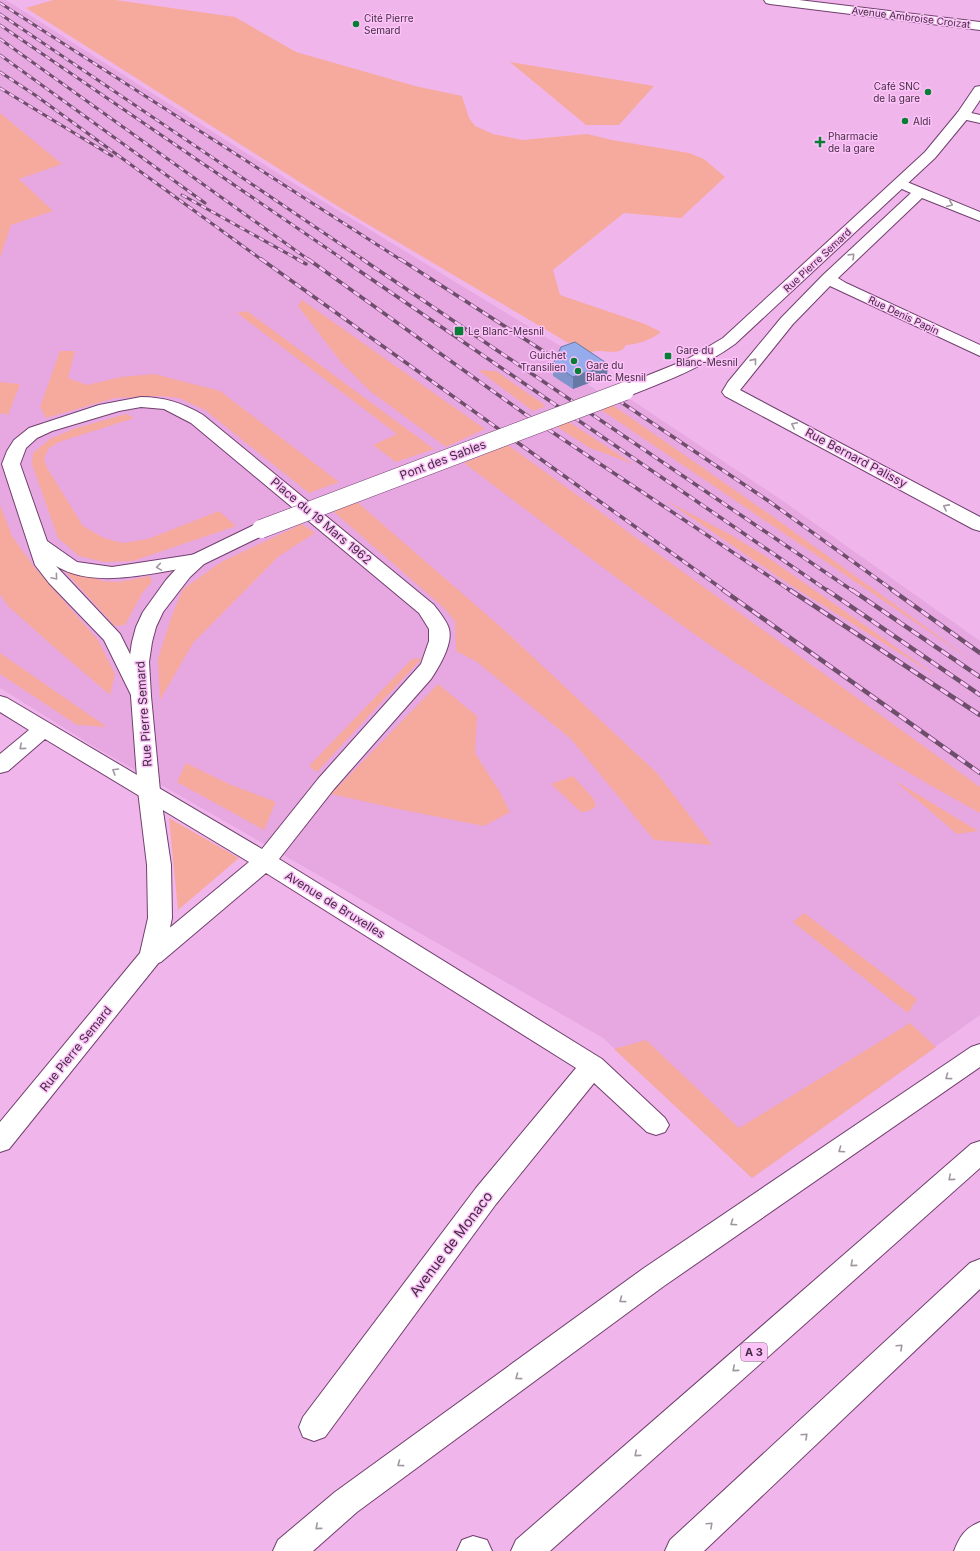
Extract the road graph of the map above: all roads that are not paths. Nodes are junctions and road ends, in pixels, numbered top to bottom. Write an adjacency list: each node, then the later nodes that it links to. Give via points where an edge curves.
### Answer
1 (770, 0): 2 (main road, Avenue Ambroise Croizat)
2 (827, 3): 3 (main road, Avenue Ambroise Croizat)
3 (980, 26)
4 (980, 90): 5 (main road, Rue Pierre Semard)
5 (962, 115): 6 (main road); 7 (main road, Rue Pierre Semard, via 930,154)
6 (980, 119)
7 (900, 183): 8 (main road); 12 (main road, Rue Pierre Semard, via 729,341 695,363)
8 (920, 192): 9 (main road, one-way to 9); 10 (main road, Rue Pierre Semard, one-way to 8)
9 (980, 217)
10 (829, 278): 11 (main road, Rue Denis Papin, via 840,286); 13 (main road, Rue Pierre Semard, one-way to 10, via 734,386 787,321)
11 (980, 350)
12 (625, 391): 15 (main road, Pont des Sables, bridge)
13 (732, 392): 14 (main road, Rue Bernard Palissy, one-way to 13)
14 (980, 525)
15 (261, 529): 17 (main road, Rue Pierre Semard)
16 (37, 543): 17 (main road, one-way to 16, via 112,573 92,571 71,567); 18 (main road, Place du 19 Mars 1962, one-way to 18, via 45,565 56,579 113,638); 23 (main road, Place du 19 Mars 1962, via 11,464 13,452 21,443 43,429 116,406 132,403 164,404 198,419 427,609 439,629 439,641 431,664 326,784)
17 (197, 560): 18 (main road, Rue Pierre Semard, via 173,584 153,612 146,627 139,662)
18 (141, 696): 22 (main road, Rue Pierre Semard)
19 (0, 702): 20 (main road, Avenue de Bruxelles)
20 (43, 729): 21 (main road, one-way to 21); 22 (main road, Avenue de Bruxelles, one-way to 20)
21 (0, 766)
22 (149, 791): 23 (main road, Avenue de Bruxelles); 24 (main road, Rue Pierre Semard, via 159,865 160,918)
23 (265, 861): 24 (main road, Rue Pierre Semard); 26 (main road, Avenue de Bruxelles)
24 (152, 956): 28 (main road, Rue Pierre Semard)
25 (980, 1054): 32 (main road, one-way to 32, via 654,1277 346,1502)
26 (592, 1066): 27 (main road, Avenue de Bruxelles); 31 (main road, Avenue de Monaco, via 486,1196)
27 (656, 1125)
28 (0, 1141)
29 (980, 1152): 33 (main road, A 3, one-way to 33)
30 (980, 1271): 34 (main road, one-way to 30)
31 (314, 1427)
32 (289, 1551)
33 (527, 1551)
34 (681, 1551)

